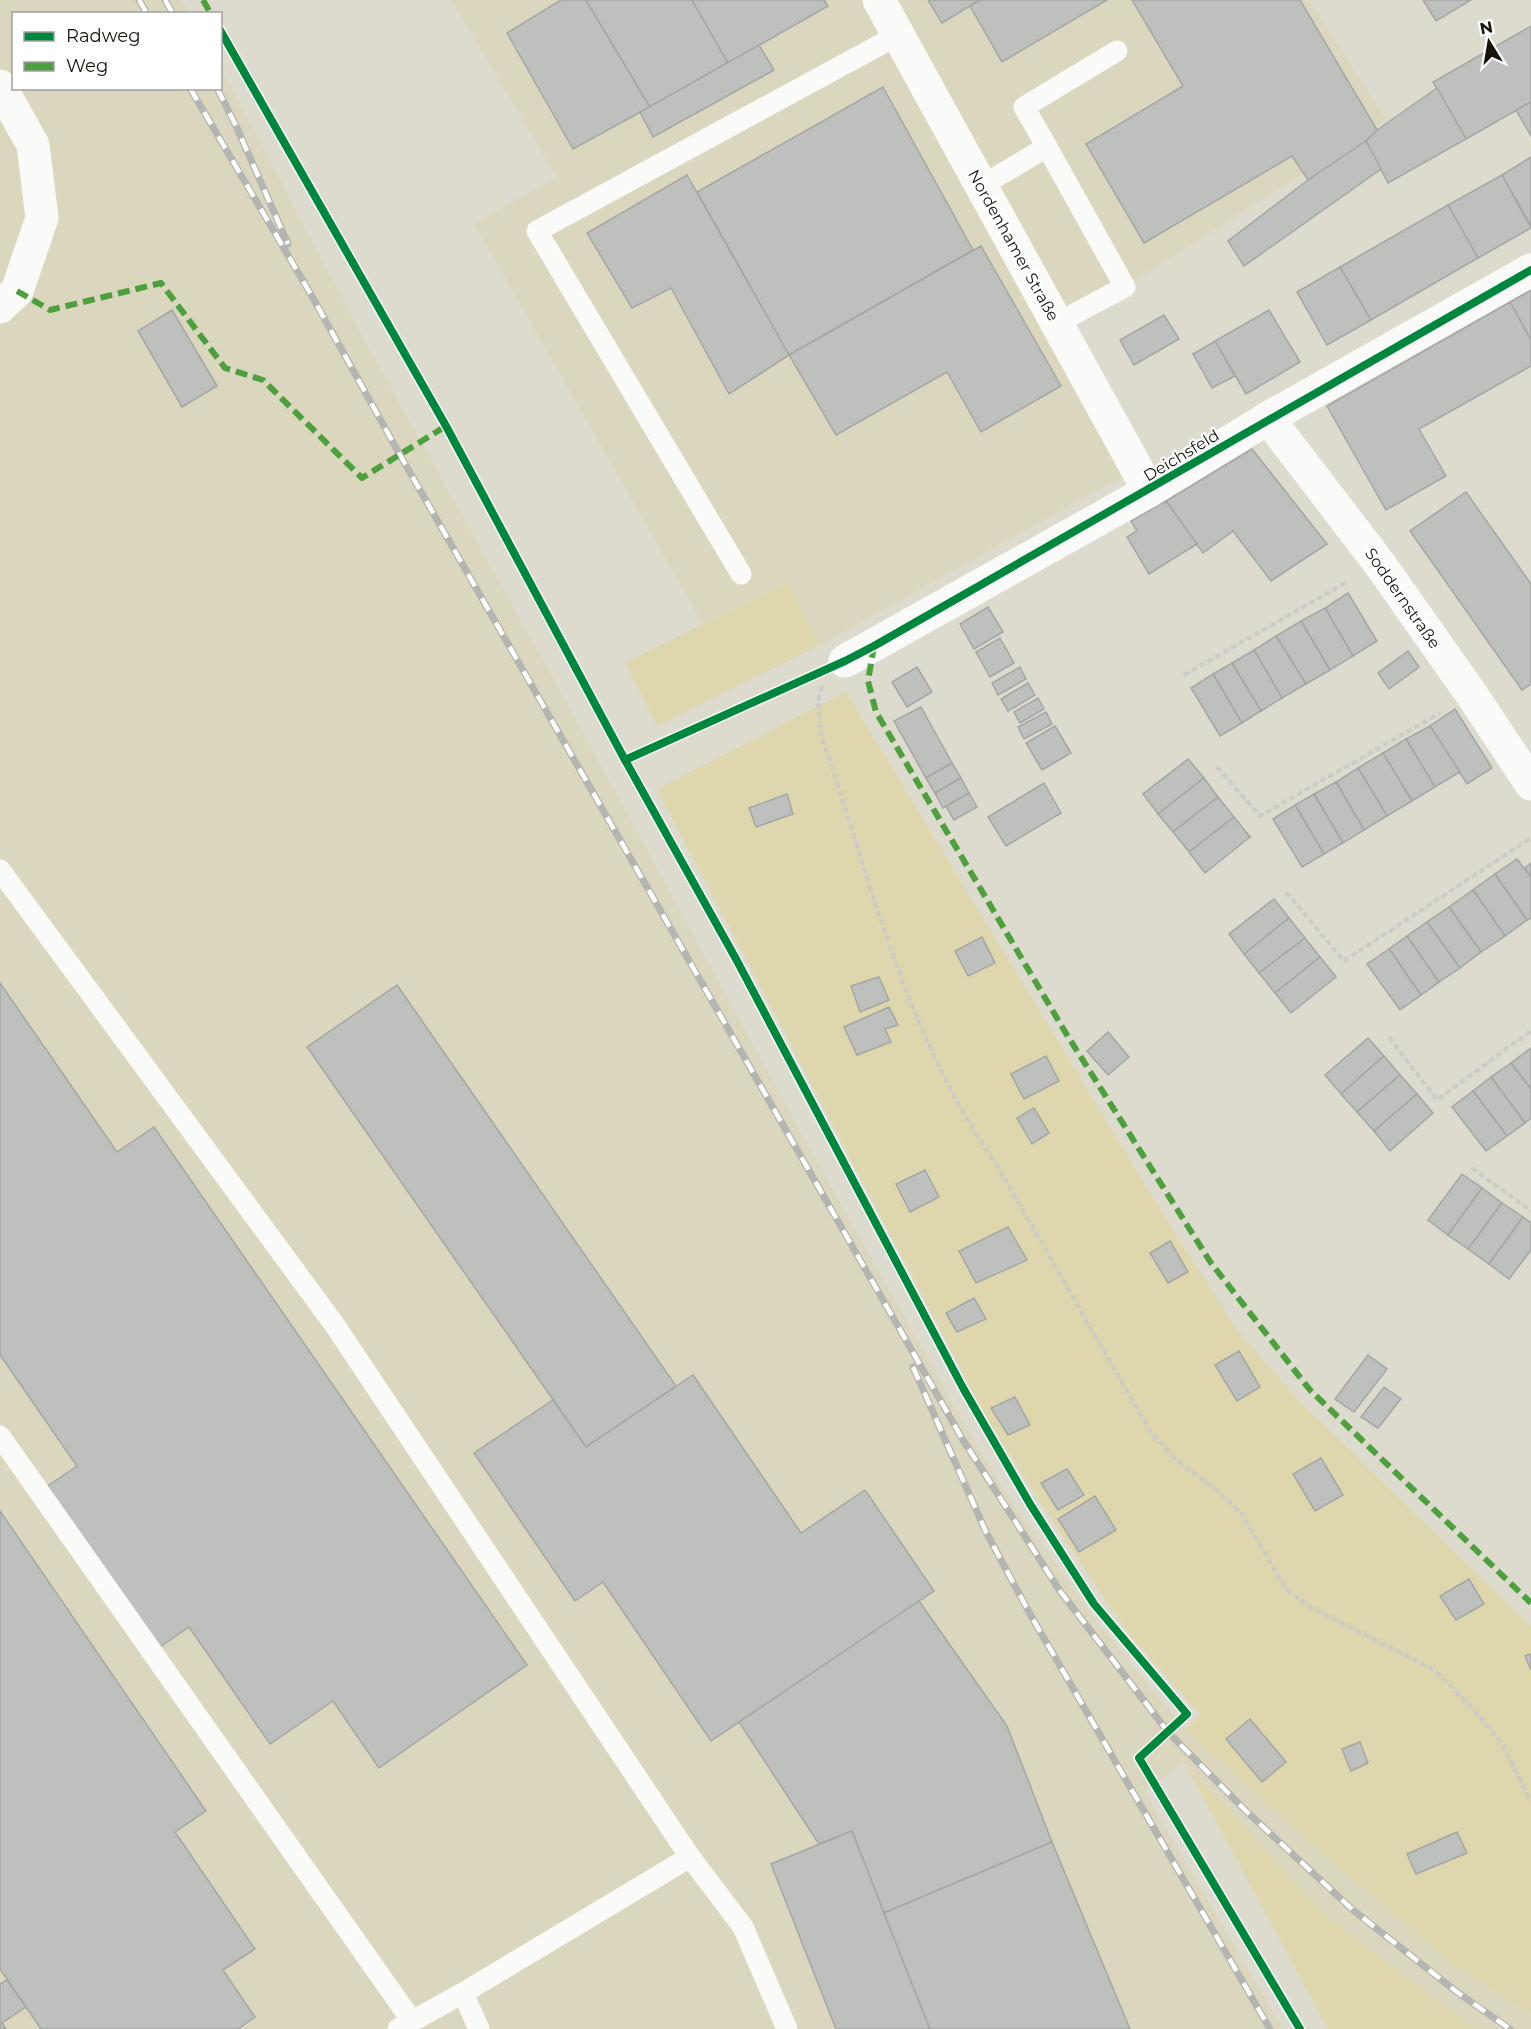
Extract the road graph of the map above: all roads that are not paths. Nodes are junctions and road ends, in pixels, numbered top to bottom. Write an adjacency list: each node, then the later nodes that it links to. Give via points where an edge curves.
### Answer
1 (879, 0): 2 (street, Nordenhamer Straße)
2 (898, 35): 6 (street, Nordenhamer Straße); 12 (lane, via 537,231)
3 (1117, 51): 5 (lane, via 1024,106)
4 (0, 86): 8 (street, via 33,145 42,218)
5 (1047, 147): 6 (lane); 9 (lane, via 1125,287)
6 (981, 186): 9 (street, Nordenhamer Straße)
7 (1531, 270): 10 (street, Deichsfeld)
8 (6, 294)
9 (1057, 324): 11 (street, Nordenhamer Straße)
10 (1268, 418): 11 (street, Deichsfeld); 14 (street, Soddernstraße, via 1379,563)
11 (1149, 491): 13 (street, Deichsfeld)
12 (741, 574)
13 (845, 661)
14 (1531, 784)
15 (0, 870): 17 (lane, via 334,1324)
16 (0, 1436): 19 (lane)
17 (690, 1857): 18 (lane); 21 (lane, via 743,1927)
18 (463, 1993): 19 (lane); 20 (lane)
19 (405, 2025)
20 (479, 2029)
21 (787, 2029)

